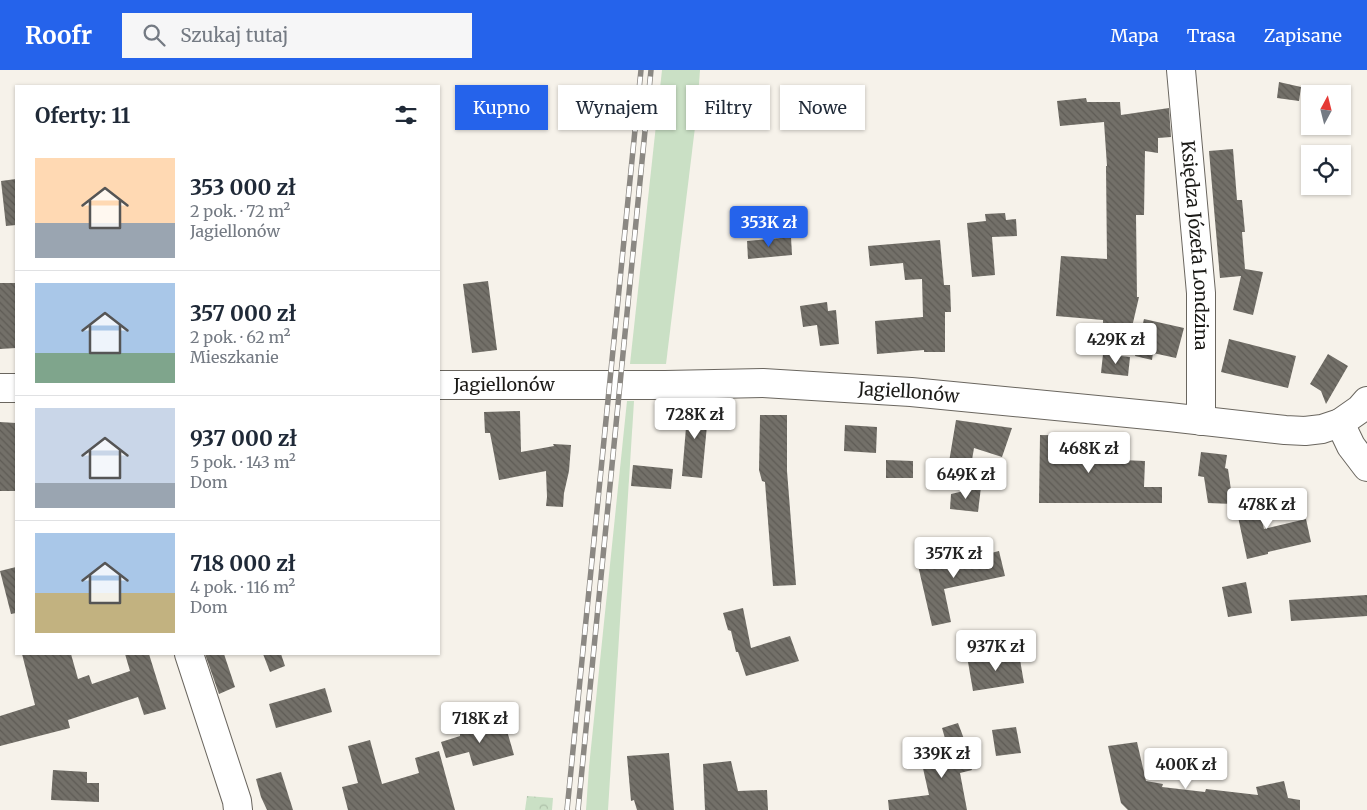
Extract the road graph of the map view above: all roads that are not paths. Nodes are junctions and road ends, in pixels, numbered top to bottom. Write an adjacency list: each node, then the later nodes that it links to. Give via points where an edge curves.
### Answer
1 (1182, 70): 6 (street, Księdza Józefa Londzina, via 1201,293)
2 (440, 385): 6 (street, Jagiellonów, via 763,383 911,392)
3 (0, 388): 4 (street)
4 (15, 388)
5 (1367, 401): 7 (street, Jagiellonów)
6 (1201, 420): 7 (street, Jagiellonów, via 1305,431)
7 (1340, 423): 8 (street, via 1351,446)
8 (1367, 467)
9 (190, 655): 10 (street)
10 (238, 810)

